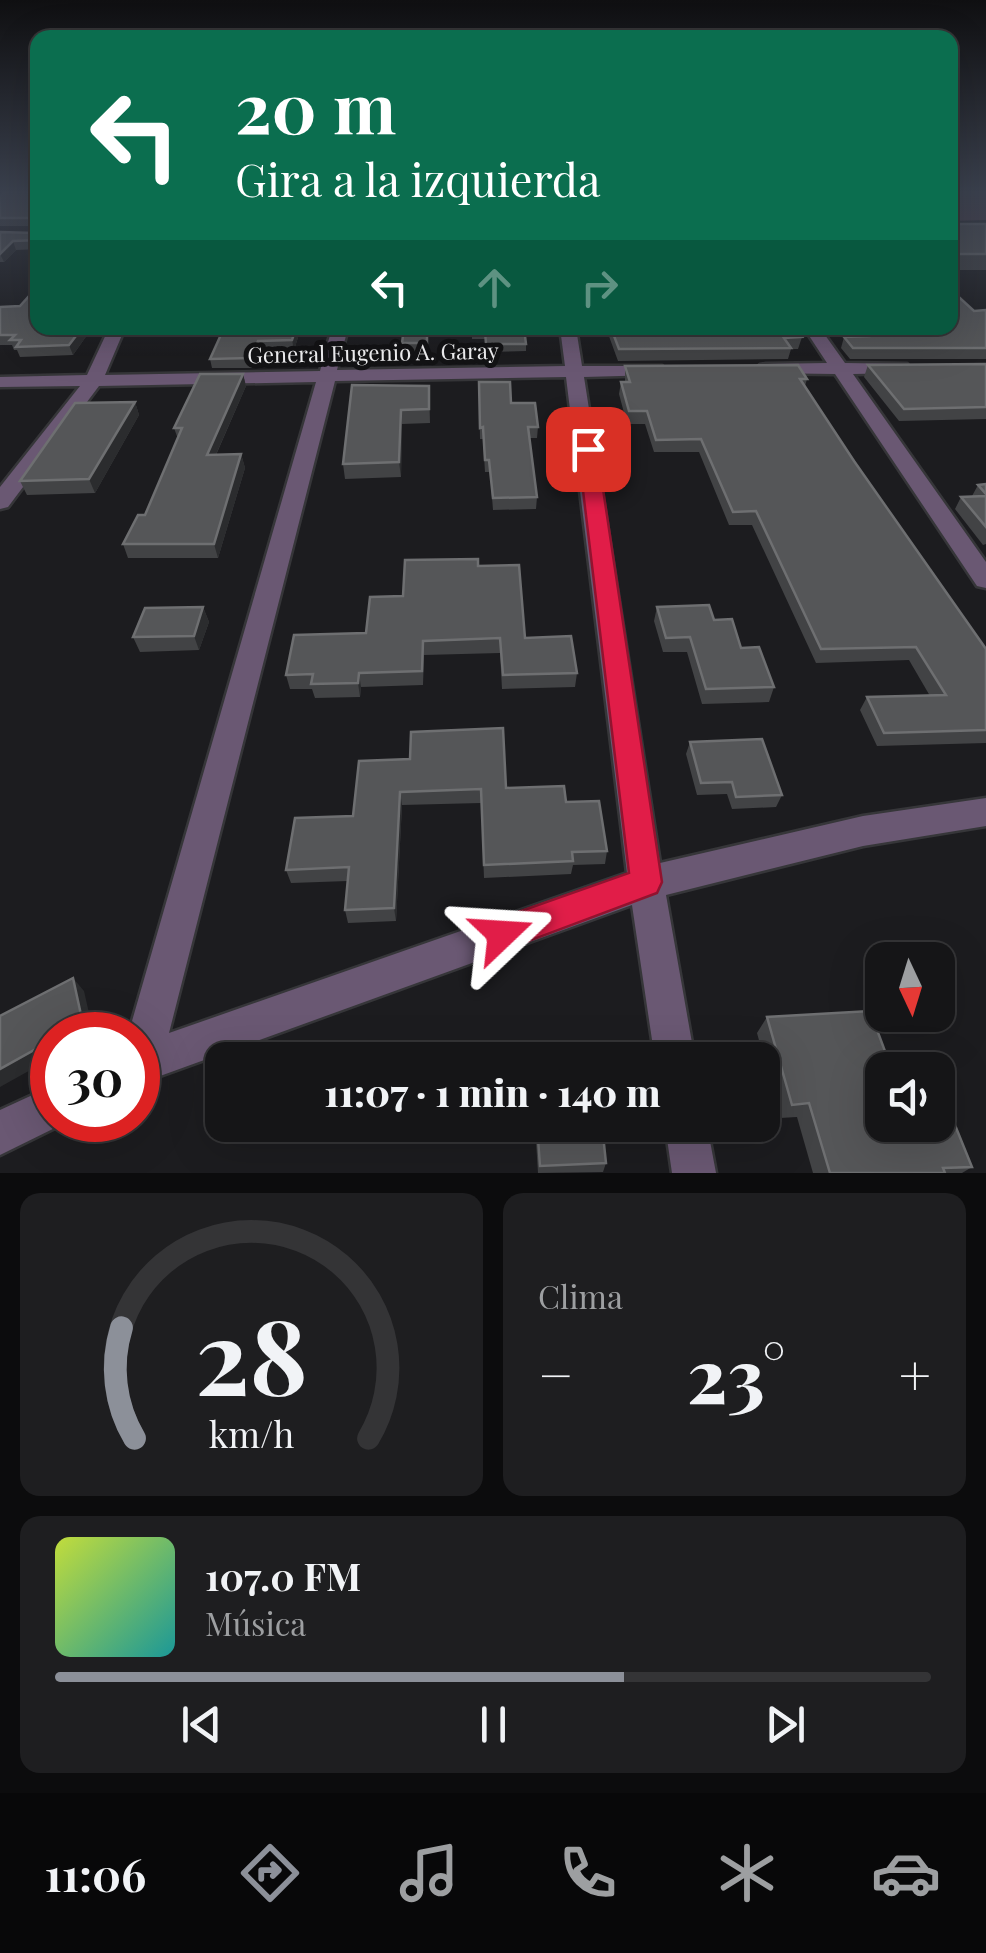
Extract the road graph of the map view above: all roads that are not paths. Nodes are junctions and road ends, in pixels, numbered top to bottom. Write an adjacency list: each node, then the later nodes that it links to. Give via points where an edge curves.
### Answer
1 (114, 335): 11 (street)
2 (338, 335): 10 (street)
3 (570, 335): 8 (street)
4 (817, 335): 5 (street)
5 (841, 368): 6 (street); 7 (street); 14 (street)
6 (914, 368)
7 (747, 369)
8 (577, 370): 9 (street, General Eugenio A. Garay); 10 (street, General Eugenio A. Garay); 16 (street)
9 (671, 370)
10 (326, 376): 11 (street, General Eugenio A. Garay); 17 (street)
11 (94, 380): 12 (street, General Eugenio A. Garay); 13 (street)
12 (0, 382)
13 (0, 502)
14 (986, 580)
15 (986, 812): 16 (street, via 863,830)
16 (646, 882): 18 (street); 19 (street)
17 (153, 1012)
18 (672, 1042)
19 (160, 1056)
20 (30, 1118): 21 (street)
21 (0, 1133)
22 (689, 1142): 23 (street)
23 (694, 1173)

